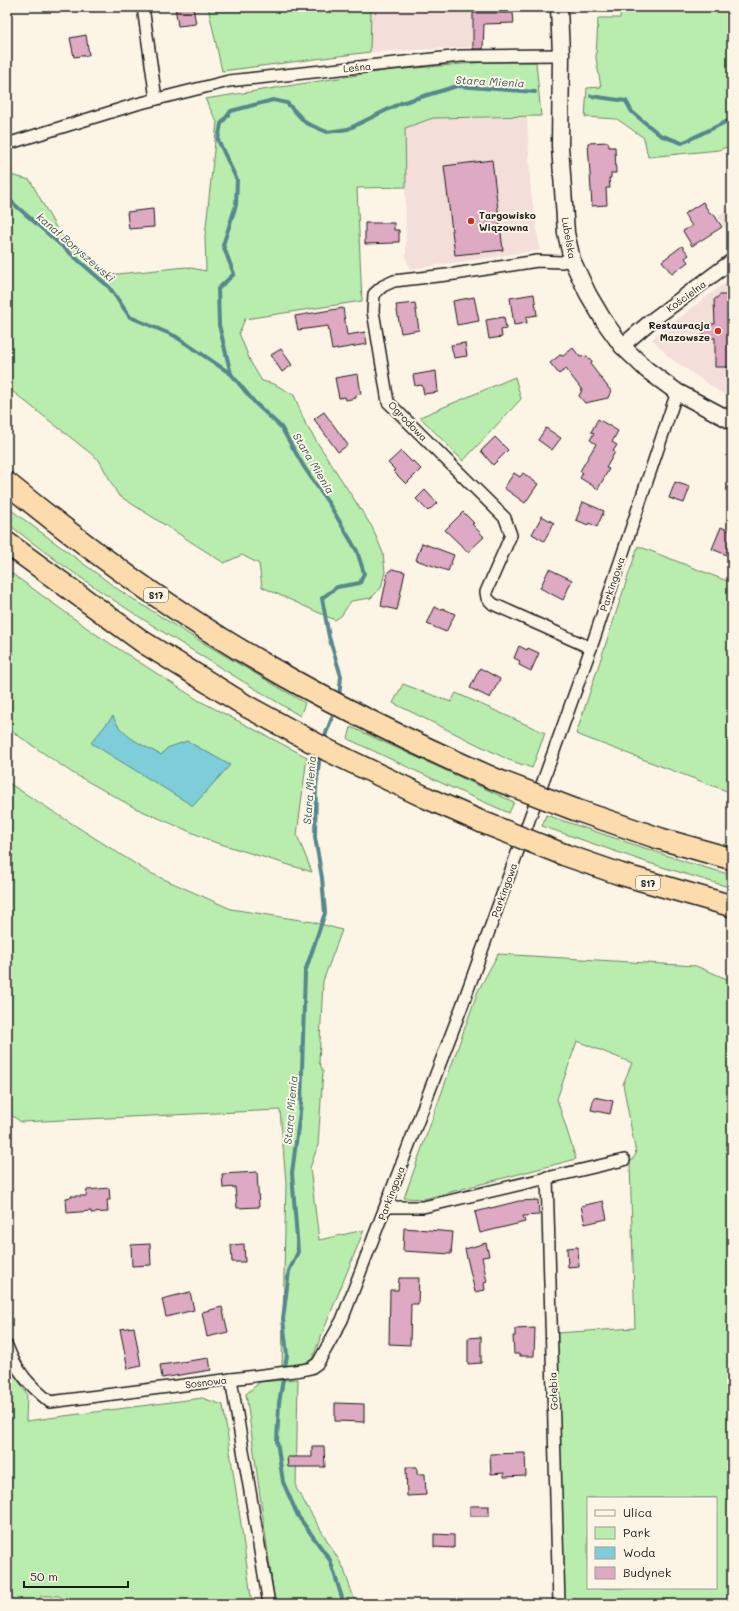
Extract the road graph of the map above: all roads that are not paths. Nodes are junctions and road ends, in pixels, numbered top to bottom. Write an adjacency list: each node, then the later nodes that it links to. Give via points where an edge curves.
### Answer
1 (143, 7): 4 (street)
2 (558, 7): 3 (main road, Lubelska)
3 (561, 55): 4 (street, Leśna, via 461,56 229,81); 6 (main road, Lubelska, via 560,146 566,233)
4 (156, 99): 5 (street, Leśna)
5 (7, 144)
6 (572, 260): 8 (main road, Lubelska, via 588,294); 13 (street, Ogrodowa, via 537,260 394,281 374,294 373,311 388,402 505,518 511,535 486,592 487,598 493,604)
7 (732, 261): 8 (street, Kościelna, via 651,321)
8 (622, 346): 9 (main road, Lubelska, via 647,370)
9 (677, 392): 10 (main road, Lubelska); 13 (street, Parkingowa)
10 (732, 421)
11 (7, 483): 14 (highway, S17, bridge, via 106,561 256,660 314,692 497,780 661,839)
12 (7, 543): 15 (highway, S17, bridge, via 143,642 329,752 482,822 566,855 654,885)
13 (591, 648): 18 (street, Parkingowa, via 462,1006)
14 (732, 859)
15 (732, 906)
16 (624, 1160): 17 (street)
17 (547, 1177): 18 (street, via 423,1206); 22 (street, Gołębia)
18 (386, 1207): 20 (street, Parkingowa, via 342,1320 318,1363 302,1370)
19 (7, 1346): 20 (street, Sosnowa, via 29,1384 50,1402)
20 (231, 1379): 21 (street, Sosnowa)
21 (269, 1604)
22 (558, 1604)

